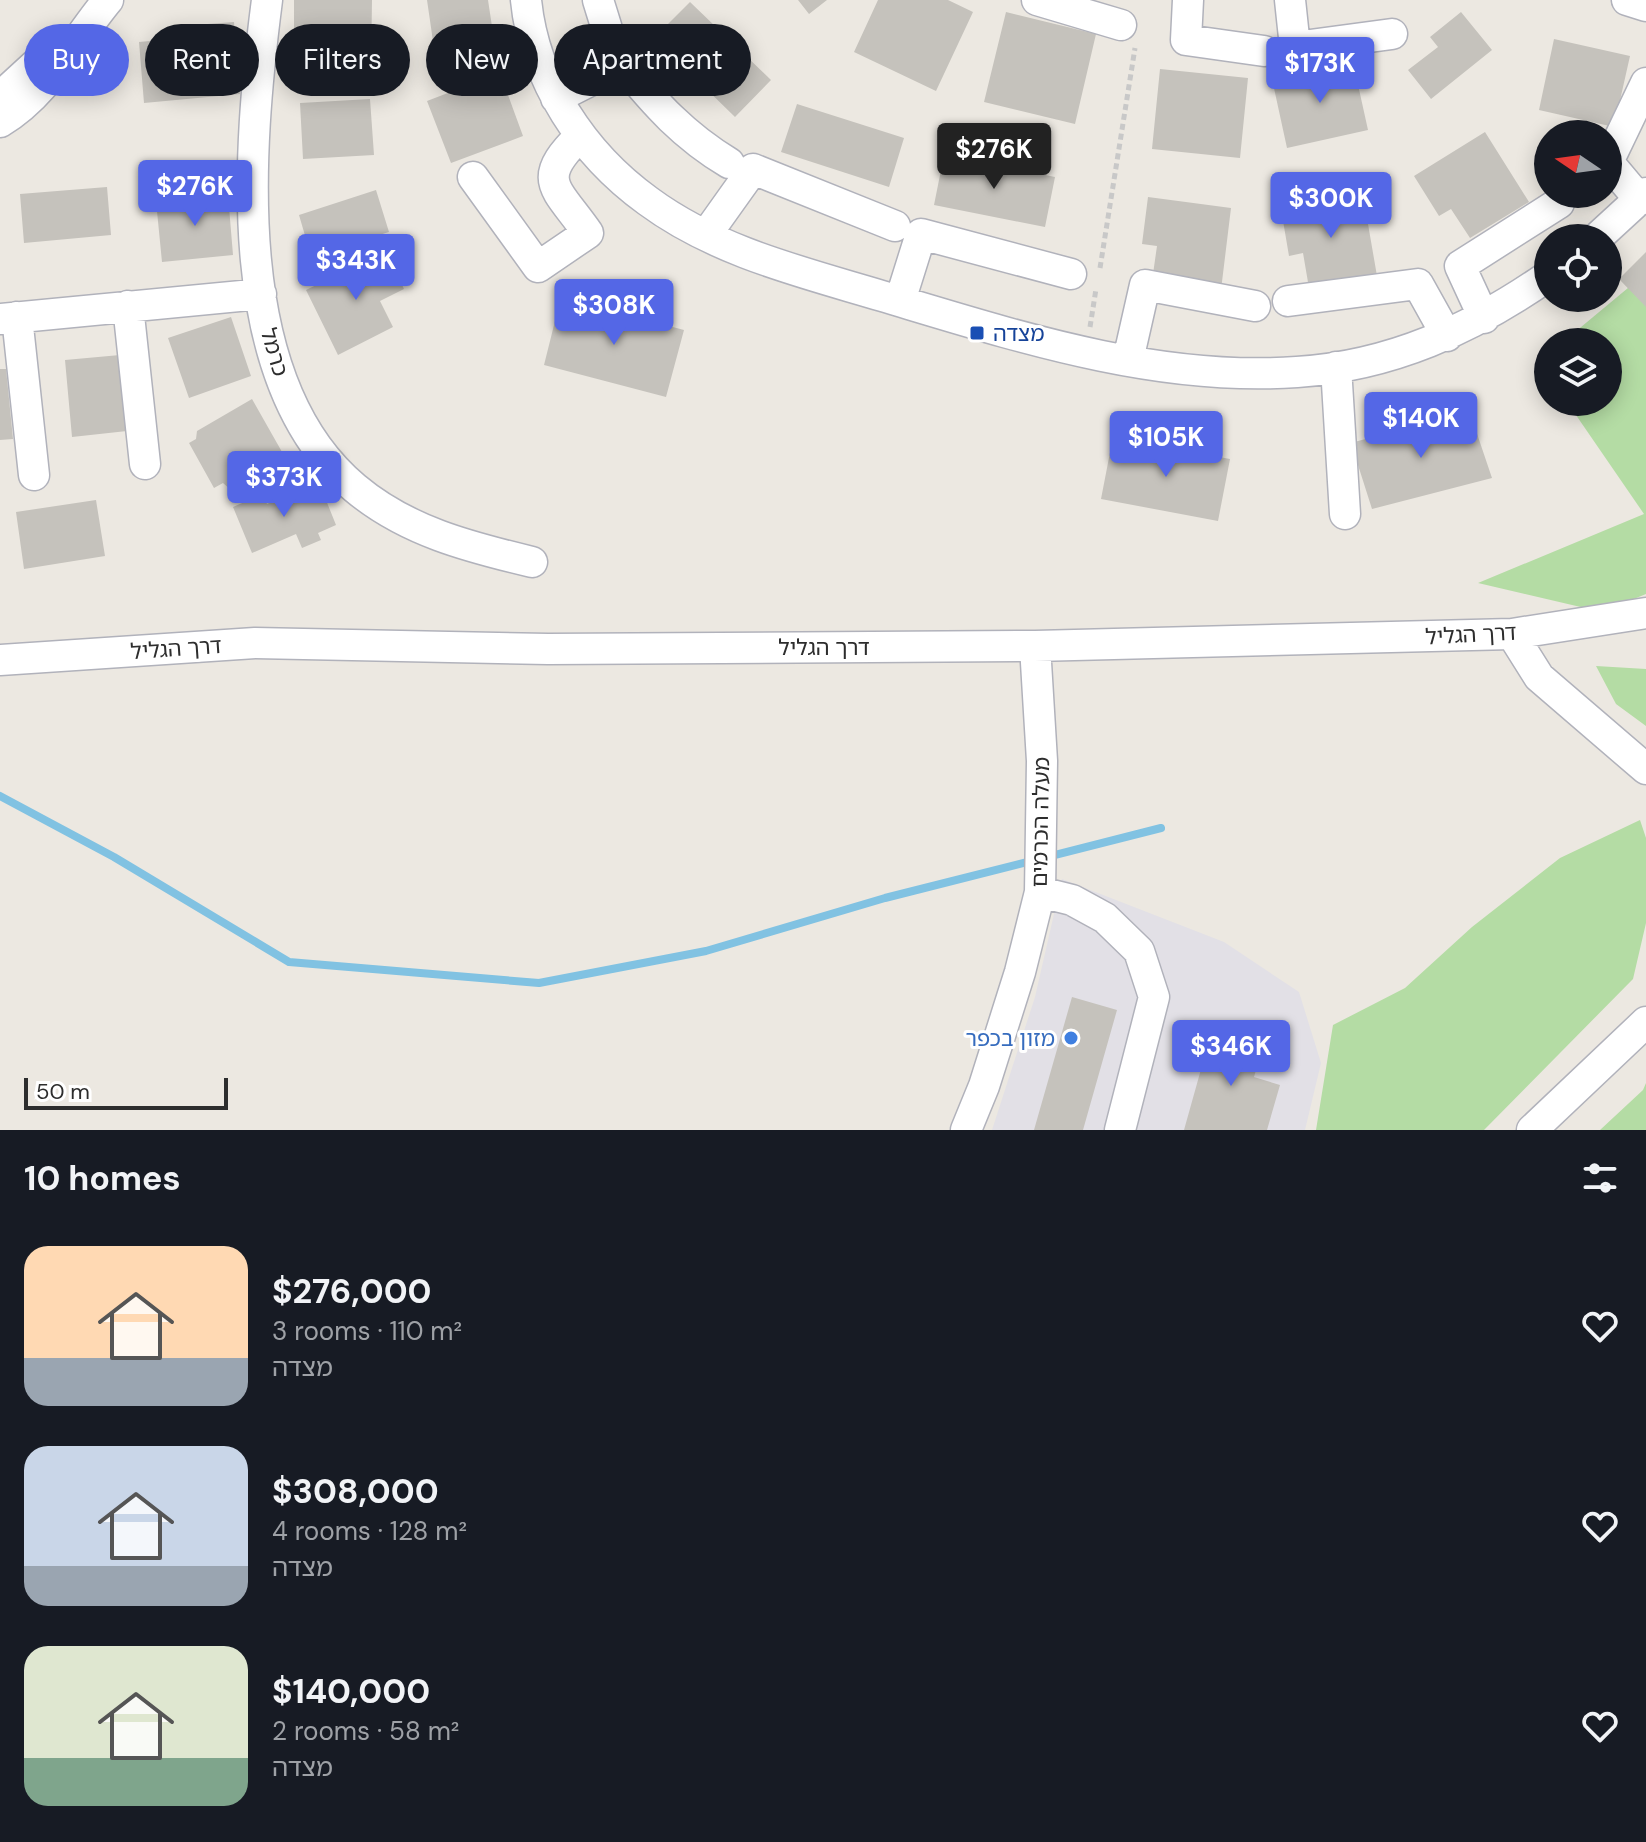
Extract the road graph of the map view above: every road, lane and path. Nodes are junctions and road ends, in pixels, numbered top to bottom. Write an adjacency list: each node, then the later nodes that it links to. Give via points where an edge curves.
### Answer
1 (267, 0): 28 (street, כרמל, via 256,152)
2 (526, 0): 16 (street, via 538,56)
3 (598, 0): 10 (street)
4 (1037, 0): 12 (street)
5 (1188, 0): 13 (street, via 1186,40)
6 (1290, 0): 11 (street, via 1295,47)
7 (1627, 0): 8 (street)
8 (1646, 6)
9 (102, 7): 15 (street); 17 (street, via 60,64 18,111)
10 (605, 24)
11 (1392, 34)
12 (1128, 35): 36 (path)
13 (1264, 51)
14 (1646, 83): 21 (street, via 1608,162)
15 (0, 97)
16 (556, 98): 18 (street); 19 (street, via 623,64 671,122)
17 (0, 122)
18 (580, 136): 20 (street, via 552,171 555,185 588,233 538,267); 25 (street, via 648,201)
19 (729, 163)
20 (473, 177)
21 (1643, 196): 23 (street)
22 (1551, 208): 34 (street, via 1460,266)
23 (1612, 224)
24 (895, 226): 25 (street, via 753,169)
25 (706, 235): 29 (street, via 742,252)
26 (1071, 274): 29 (street, via 921,234)
27 (1534, 285): 34 (street)
28 (261, 294): 31 (street); 42 (street, כרמל, via 276,364 294,409 319,450 355,488 401,520 460,545)
29 (900, 301): 36 (street)
30 (1288, 301): 35 (street, via 1418,284)
31 (128, 306): 33 (street); 39 (street)
32 (1255, 306): 37 (street, via 1145,285)
33 (9, 318): 40 (street)
34 (1484, 318): 35 (street)
35 (1447, 336): 38 (street, via 1366,363)
36 (1086, 352): 37 (street)
37 (1128, 360): 38 (street, via 1228,373)
38 (1336, 367): 41 (street)
39 (145, 464)
40 (34, 475)
41 (1345, 514)
42 (532, 562)
43 (1646, 613): 44 (street, דרך הגליל)
44 (1512, 634): 45 (street, דרך הגליל); 47 (street, via 1539,677)
45 (1035, 646): 46 (street, דרך הגליל, via 548,649 266,643); 48 (street, מעלה הכרמים, via 1042,761)
46 (0, 660)
47 (1646, 769)
48 (1040, 892): 50 (street, מעלה הכרמים, via 1020,972); 51 (street, via 1072,900 1105,918 1139,951 1154,997)
49 (1646, 1022): 52 (street)
50 (966, 1130)
51 (1120, 1130)
52 (1532, 1130)

